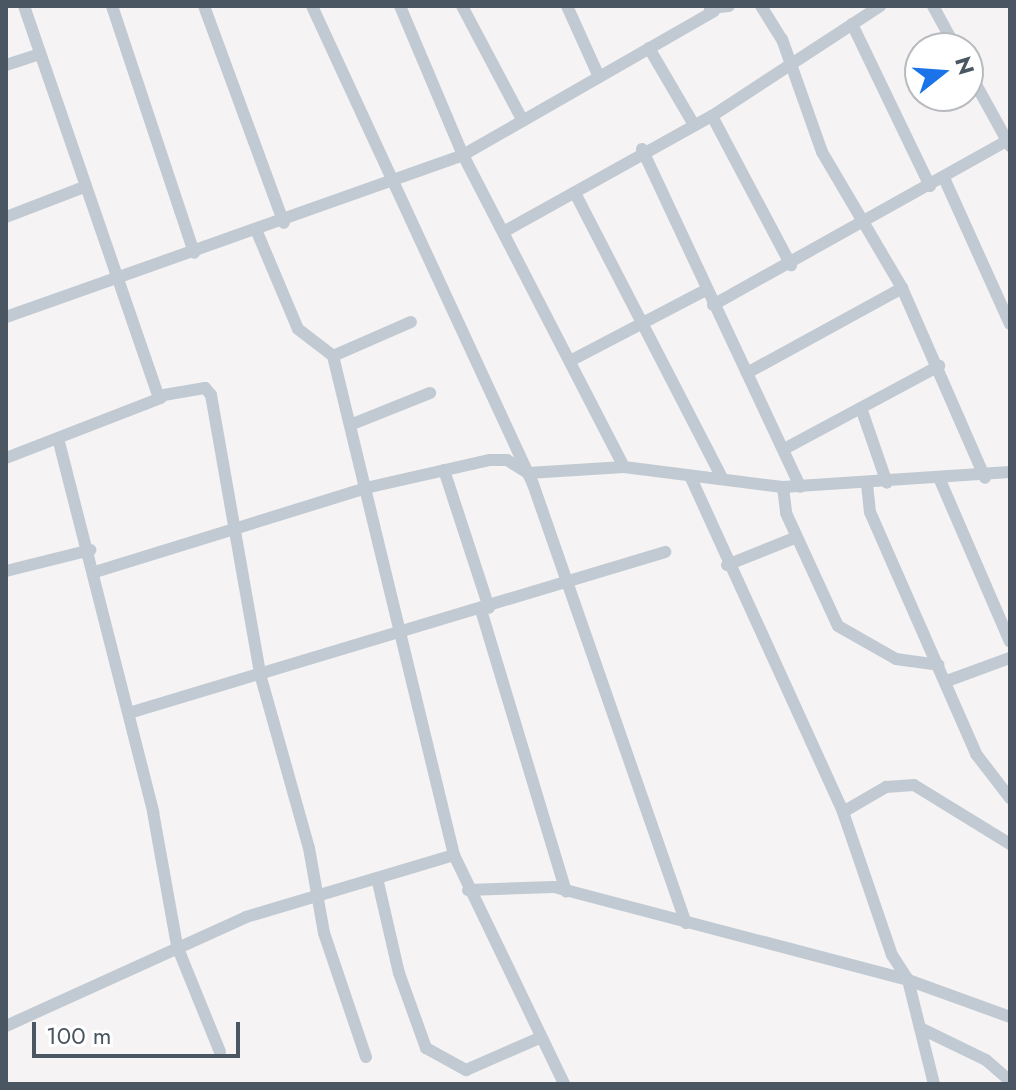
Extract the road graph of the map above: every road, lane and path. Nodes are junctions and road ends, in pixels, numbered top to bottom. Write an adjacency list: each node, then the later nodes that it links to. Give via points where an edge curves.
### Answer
1 (24, 6): 16 (street)
2 (112, 6): 37 (street)
3 (204, 6): 33 (street)
4 (312, 6): 28 (street)
5 (400, 6): 26 (street)
6 (462, 6): 22 (street)
7 (567, 6): 19 (street)
8 (729, 6): 12 (street)
9 (761, 6): 18 (street, via 782,39)
10 (880, 6): 13 (street)
11 (933, 6): 14 (street)
12 (710, 8): 15 (street)
13 (852, 24): 18 (street); 29 (street)
14 (947, 32)
15 (649, 48): 19 (street); 23 (street)
16 (40, 54): 17 (street); 30 (street)
17 (6, 65)
18 (787, 68): 21 (street); 34 (street)
19 (599, 77): 22 (street)
20 (984, 98): 24 (street)
21 (712, 116): 23 (street); 38 (street)
22 (523, 121): 26 (street)
23 (694, 125): 25 (street)
24 (1009, 142): 27 (street)
25 (642, 149): 31 (street); 41 (street)
26 (463, 155): 28 (street); 35 (street)
27 (944, 178): 29 (street); 46 (street)
28 (389, 184): 33 (street); 61 (street)
29 (930, 186): 34 (street)
30 (84, 187): 32 (street); 39 (street)
31 (575, 193): 35 (street); 45 (street)
32 (6, 217)
33 (284, 223): 36 (street)
34 (861, 224): 38 (street); 40 (street)
35 (505, 231): 48 (street)
36 (257, 232): 37 (street); 47 (street, via 298,329)
37 (194, 253): 39 (street)
38 (791, 265): 42 (street)
39 (113, 281): 43 (street); 52 (street)
40 (902, 288): 49 (street); 50 (street)
41 (706, 290): 42 (street); 45 (street)
42 (713, 305): 50 (street)
43 (6, 317)
44 (411, 322): 47 (street)
45 (641, 323): 48 (street); 63 (street)
46 (1010, 324)
47 (333, 356): 54 (street)
48 (570, 361): 58 (street)
49 (939, 366): 53 (street); 64 (street)
50 (747, 373): 56 (street)
51 (430, 393): 54 (street)
52 (161, 398): 55 (street); 71 (street, via 208,390)
53 (861, 408): 56 (street); 66 (street)
54 (355, 423): 68 (street)
55 (59, 442): 57 (street); 73 (street)
56 (786, 448): 70 (street)
57 (6, 458)
58 (624, 467): 61 (street); 62 (street)
59 (444, 470): 61 (street, via 507,460); 68 (street); 79 (street)
60 (1010, 472): 64 (street)
61 (528, 473): 78 (street)
62 (691, 478): 63 (street); 75 (street)
63 (722, 478): 69 (street)
64 (985, 478): 65 (street)
65 (940, 480): 66 (street); 81 (street)
66 (887, 483): 67 (street)
67 (867, 484): 70 (street); 83 (street, via 873,520)
68 (370, 487): 71 (street); 80 (street)
69 (783, 487): 70 (street); 72 (street)
70 (800, 487)
71 (230, 532): 77 (street); 84 (street)
72 (797, 537): 75 (street); 83 (street, via 838,626 896,659)
73 (90, 550): 76 (street); 77 (street)
74 (665, 552): 78 (street)
75 (727, 565): 88 (street)
76 (6, 571)
77 (95, 572): 86 (street)
78 (568, 585): 79 (street); 95 (street)
79 (485, 609): 80 (street); 93 (street)
80 (402, 631): 84 (street); 90 (street)
81 (1010, 642)
82 (1010, 658): 85 (street)
83 (939, 665): 85 (street)
84 (260, 674): 86 (street); 94 (street)
85 (947, 681): 87 (street, via 976,754)
86 (129, 713): 96 (street)
87 (1010, 798)
88 (843, 812): 89 (street, via 886,787 914,785); 97 (street, via 892,955)
89 (1010, 844)
90 (454, 855): 91 (street); 92 (street)
91 (377, 878): 94 (street); 101 (street, via 399,973 426,1048 466,1070)
92 (468, 890): 93 (street); 101 (street)
93 (566, 891): 95 (street)
94 (315, 895): 96 (street); 103 (street)
95 (686, 923): 97 (street)
96 (177, 946): 99 (street); 102 (street)
97 (908, 980): 98 (street); 100 (street)
98 (1010, 1017)
99 (6, 1026)
100 (920, 1028): 104 (street, via 986,1060); 106 (street)
101 (537, 1039): 105 (street)
102 (220, 1052)
103 (366, 1057)
104 (1010, 1081)
105 (564, 1084)
106 (934, 1084)

